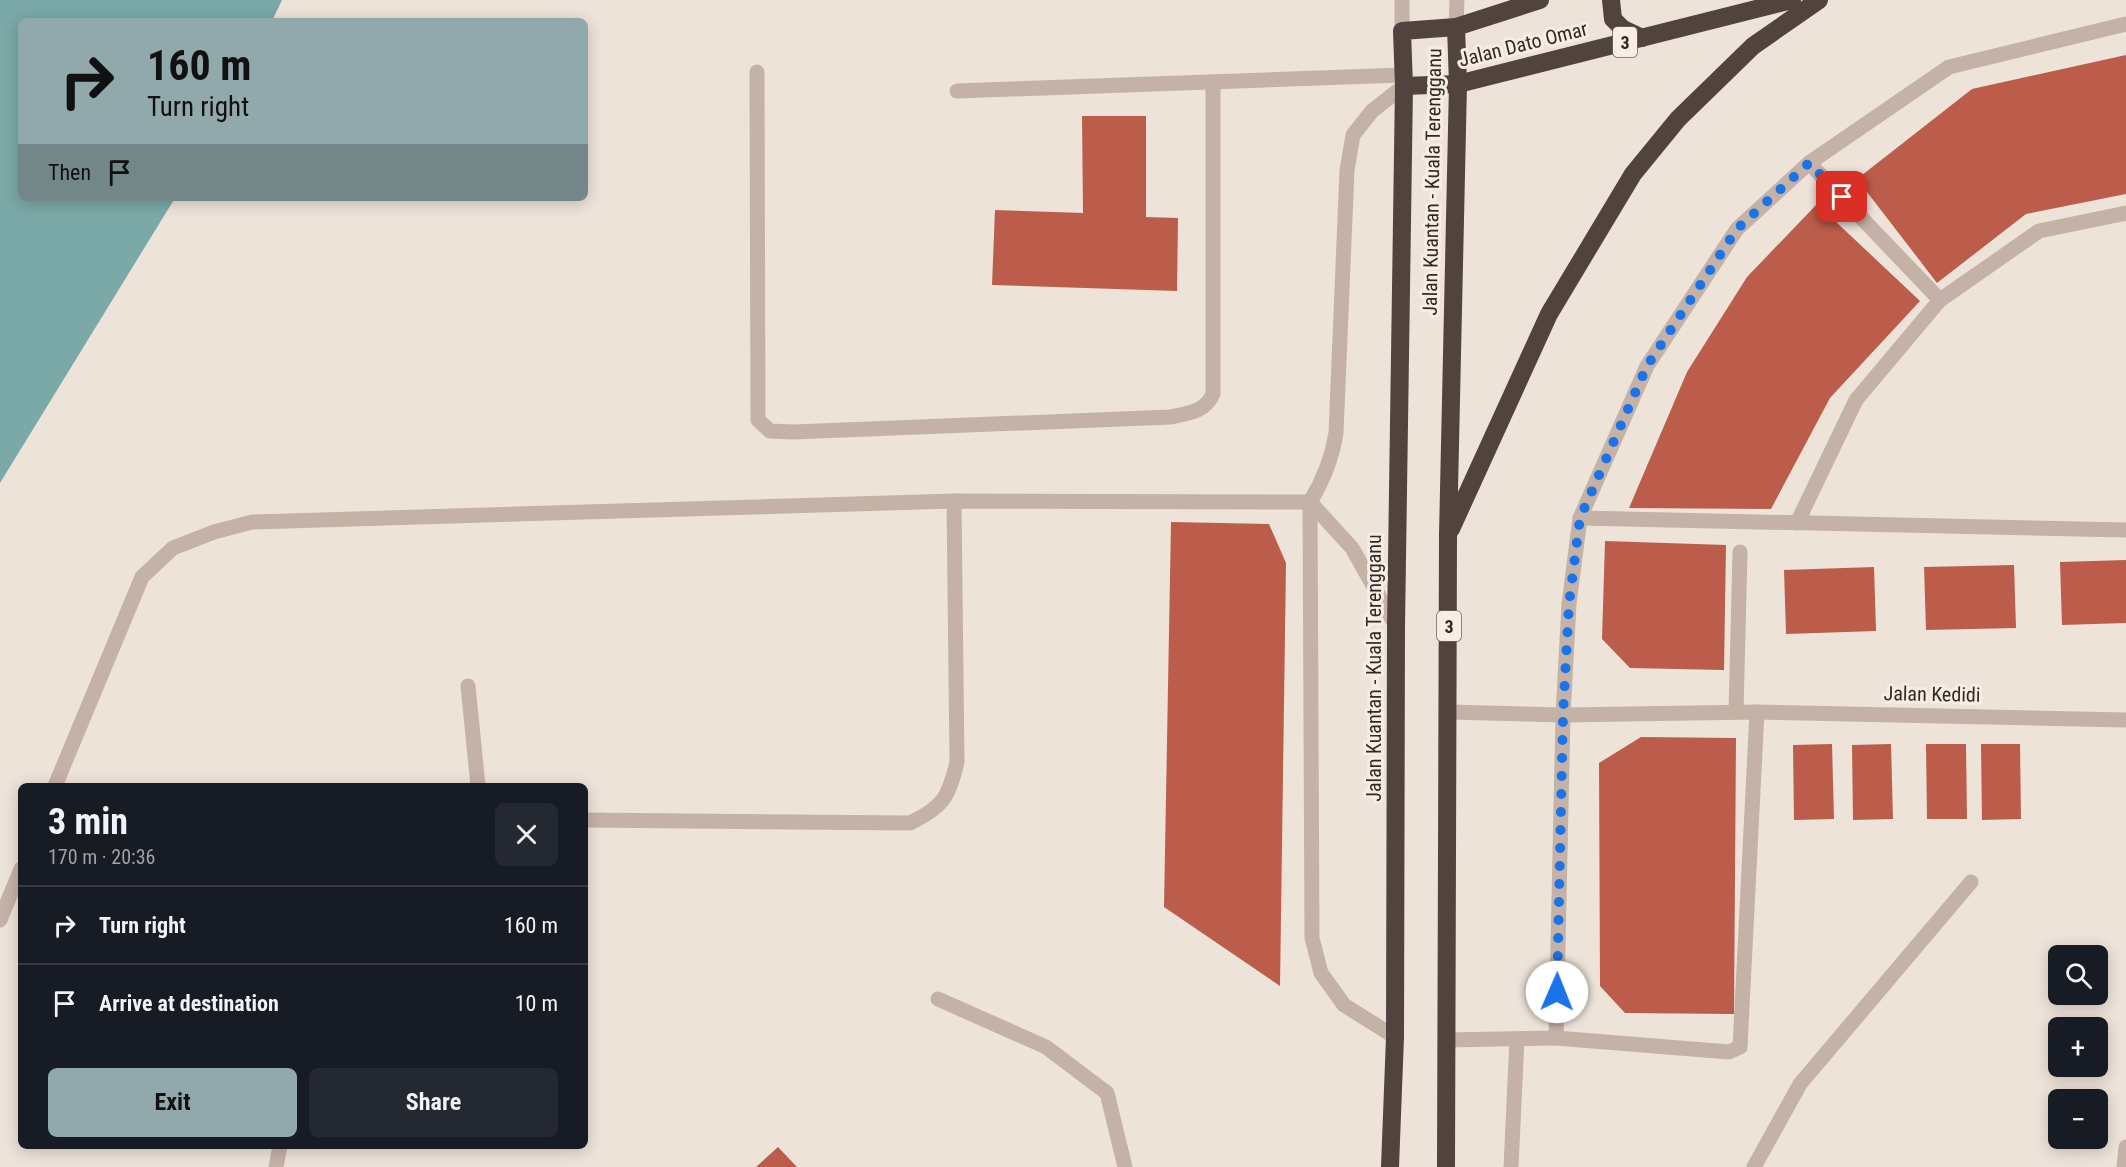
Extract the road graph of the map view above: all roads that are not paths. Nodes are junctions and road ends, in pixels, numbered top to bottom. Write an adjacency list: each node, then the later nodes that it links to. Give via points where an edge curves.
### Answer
1 (1402, 0): 9 (street)
2 (1457, 0): 8 (street)
3 (1540, 0): 8 (highway, Jalan Dato Omar)
4 (1611, 0): 10 (highway, via 1613,20)
5 (1792, 0): 10 (highway, Jalan Dato Omar / 3)
6 (1819, 0): 24 (highway, via 1753,46 1678,119 1633,174 1549,314)
7 (2126, 24): 16 (street, via 1949,67)
8 (1456, 27): 9 (highway, Jalan Kuantan - Kuala Terengganu); 14 (highway, Jalan Kuantan - Kuala Terengganu / 3)
9 (1402, 31): 12 (highway, Jalan Kuantan - Kuala Terengganu)
10 (1642, 38): 14 (highway, Jalan Dato Omar / 3)
11 (758, 72): 13 (street, via 758,420 770,431 794,432 1171,417 1208,405 1214,394)
12 (1403, 81): 13 (street); 14 (highway, Jalan Dato Omar / 3); 20 (street, via 1353,135 1347,170 1335,433 1332,456); 26 (highway, Jalan Kuantan - Kuala Terengganu)
13 (1213, 82): 15 (street)
14 (1458, 84): 24 (highway, Jalan Kuantan - Kuala Terengganu / 3)
15 (957, 91)
16 (1809, 163): 18 (street); 21 (street, via 1737,229 1647,366)
17 (2126, 213): 18 (street, via 2039,231)
18 (1940, 300): 22 (street, via 1856,400)
19 (954, 501): 20 (street); 33 (street, via 252,522 214,532 173,548 142,577); 35 (street, via 957,762 950,791 934,811 910,822)
20 (1310, 502): 26 (street, via 1352,548); 40 (street, via 1312,938 1321,973 1344,1005)
21 (1580, 518): 22 (street); 31 (street, via 1569,604)
22 (1797, 522): 23 (street)
23 (2126, 530)
24 (1448, 535): 28 (highway, Jalan Kuantan - Kuala Terengganu / 3)
25 (1740, 552): 29 (street)
26 (1396, 626): 40 (highway, Jalan Kuantan - Kuala Terengganu)
27 (468, 686): 34 (street)
28 (1449, 712): 31 (street, Jalan Kedidi); 43 (highway, Jalan Kuantan - Kuala Terengganu / 3)
29 (1736, 712): 30 (street, Jalan Kedidi); 31 (street, Jalan Kedidi)
30 (1757, 712): 32 (street, Jalan Kedidi); 41 (street, via 1740,1047 1729,1052)
31 (1563, 715): 41 (street)
32 (2126, 720)
33 (56, 783)
34 (478, 783)
35 (588, 820)
36 (18, 876): 38 (street)
37 (1971, 882): 51 (street, via 1800,1084)
38 (0, 920)
39 (938, 999): 47 (street, via 1046,1047 1107,1093)
40 (1395, 1037): 48 (highway, Jalan Kuantan - Kuala Terengganu)
41 (1556, 1038): 42 (street)
42 (1517, 1039): 43 (street); 50 (street)
43 (1446, 1040): 49 (highway, Jalan Kuantan - Kuala Terengganu / 3)
44 (2126, 1147): 52 (street)
45 (279, 1149): 46 (street)
46 (276, 1167)
47 (1125, 1167)
48 (1390, 1167)
49 (1446, 1167)
50 (1511, 1167)
51 (1754, 1167)
52 (2124, 1167)

